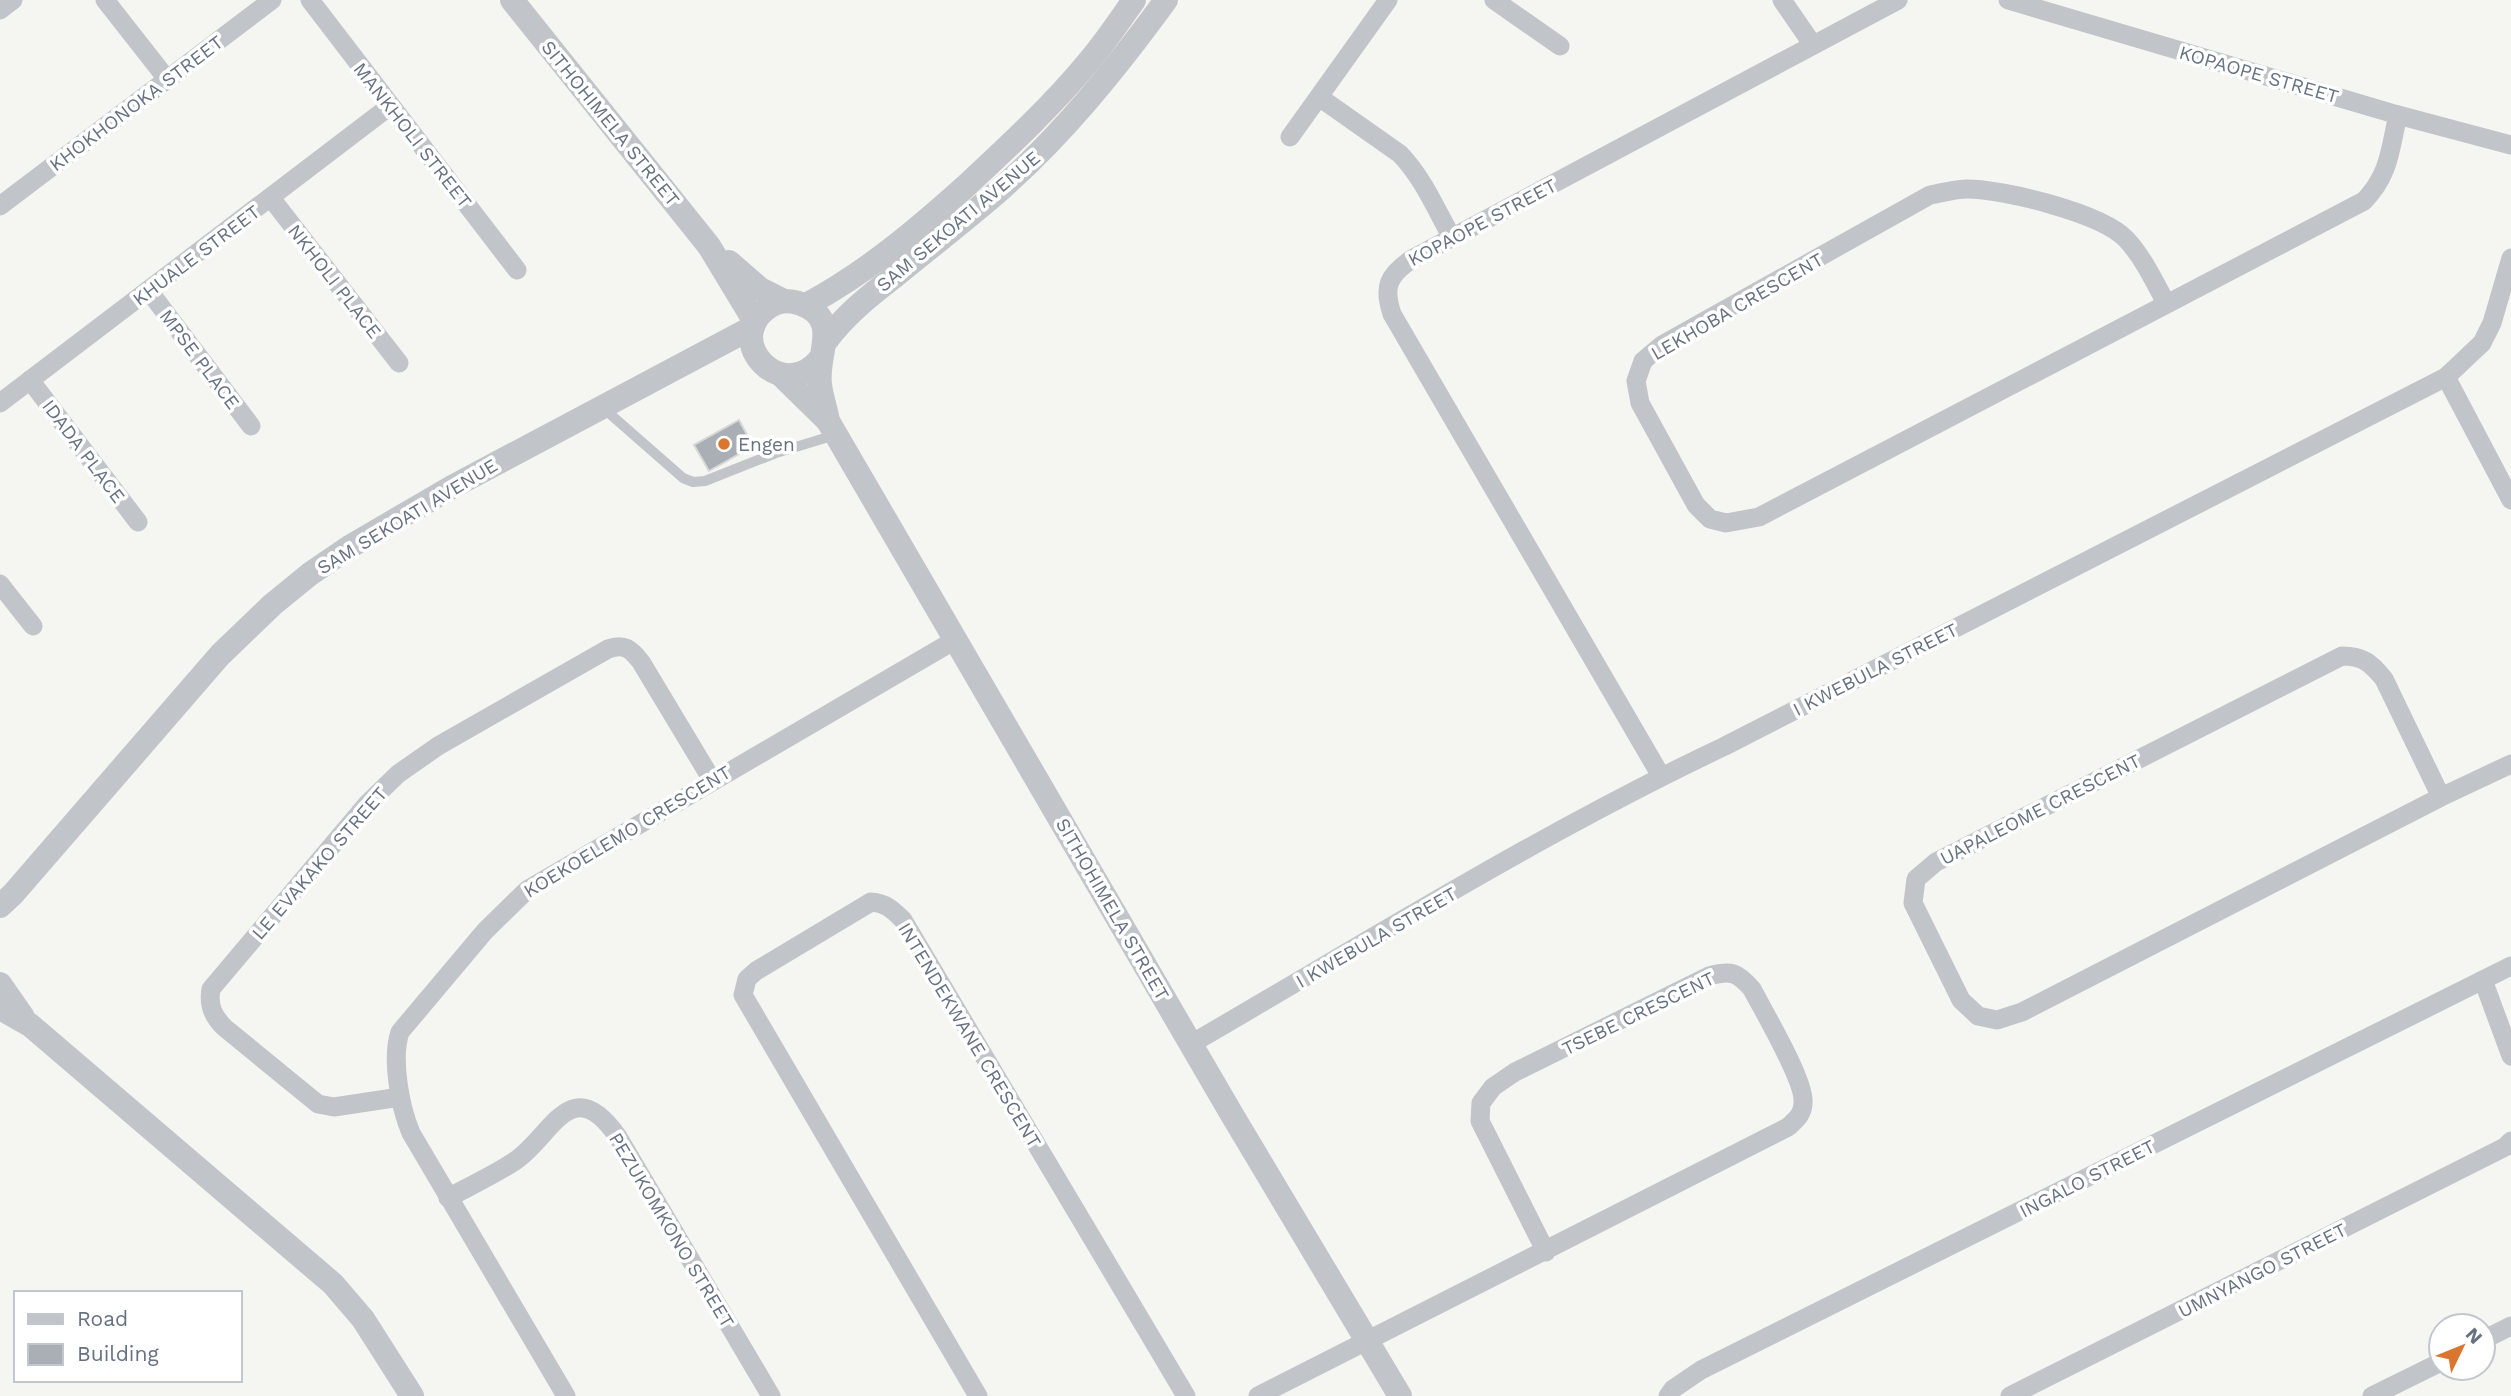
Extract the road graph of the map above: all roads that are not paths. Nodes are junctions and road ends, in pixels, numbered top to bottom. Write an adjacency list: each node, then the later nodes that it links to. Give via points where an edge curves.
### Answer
1 (13, 0): 13 (street)
2 (106, 0): 16 (street)
3 (272, 0): 16 (street, KHOKHONOKA STREET)
4 (310, 0): 18 (street, MANKHOLI STREET)
5 (512, 0): 25 (street, SITHOHIMELA STREET)
6 (1134, 0): 29 (street, SAM SEKOATI AVENUE, via 1046,109 924,224 845,285)
7 (1166, 0): 32 (street, SAM SEKOATI AVENUE, via 1121,62 1046,146 995,194 860,304 836,327)
8 (1388, 0): 17 (street)
9 (1494, 0): 15 (street)
10 (1782, 0): 14 (street)
11 (1898, 0): 14 (street, KOPAOPE STREET)
12 (2008, 0): 19 (street, KOPAOPE STREET)
13 (0, 10)
14 (1813, 45): 24 (street, KOPAOPE STREET)
15 (1560, 46)
16 (167, 79): 23 (street, KHOKHONOKA STREET)
17 (1318, 97): 20 (street); 24 (street, via 1400,154 1425,187)
18 (390, 106): 22 (street, KHUALE STREET); 27 (street, MANKHOLI STREET)
19 (2398, 115): 21 (street, KOPAOPE STREET); 30 (street, LEKHOBA CRESCENT, via 2385,173 2364,201)
20 (1290, 137)
21 (2511, 145)
22 (271, 198): 28 (street, KHUALE STREET); 35 (street, NKHOLI PLACE)
23 (0, 206)
24 (1452, 238): 49 (street, KOPAOPE STREET, via 1397,270 1386,292 1392,314)
25 (709, 246): 29 (street, SITHOHIMELA STREET, via 760,289); 31 (street, SITHOHIMELA STREET)
26 (2511, 258): 37 (street, I KWEBULA STREET, via 2482,343)
27 (517, 270)
28 (149, 290): 38 (street, KHUALE STREET); 41 (street, MPSE PLACE)
29 (795, 303): 31 (street, via 772,304); 32 (street, via 819,316)
30 (2166, 303): 30 (street, LEKHOBA CRESCENT, via 1742,522 1710,519 1696,505 1640,403 1636,381 1643,361 1662,345 1930,195 1966,189 2001,193 2107,224 2125,237 2141,258)
31 (754, 325): 33 (street, SAM SEKOATI AVENUE); 34 (street, via 752,344)
32 (823, 350): 36 (street, via 803,372); 42 (street, SITHOHIMELA STREET, via 820,383)
33 (706, 354): 34 (street); 40 (street, SAM SEKOATI AVENUE)
34 (758, 360): 36 (street)
35 (399, 363)
36 (781, 375): 42 (street, SITHOHIMELA STREET)
37 (2446, 377): 43 (street); 49 (street, I KWEBULA STREET)
38 (30, 380): 39 (street, KHUALE STREET); 44 (street, IDADA PLACE)
39 (0, 403)
40 (602, 407): 42 (lane, via 682,478 693,482); 52 (street, SAM SEKOATI AVENUE, via 452,486 351,546 282,597 195,682)
41 (251, 426)
42 (832, 428): 47 (street, SITHOHIMELA STREET)
43 (2511, 500)
44 (138, 522)
45 (0, 584): 46 (street)
46 (33, 626)
47 (955, 640): 50 (street, KOEKOELEMO CRESCENT); 59 (street, SITHOHIMELA STREET)
48 (2511, 764): 51 (street, UAPALEOME CRESCENT)
49 (1661, 776): 59 (street, I KWEBULA STREET)
50 (712, 780): 61 (street, KOEKOELEMO CRESCENT, via 545,878 504,910 400,1032); 61 (street, LE EVAKAKO STREET, via 640,662 620,646 428,752 367,804 211,989 210,1004 221,1024 318,1104 334,1107)
51 (2441, 797): 51 (street, UAPALEOME CRESCENT, via 2384,679 2358,656 2342,656 1936,862 1916,879 1913,903 1961,1000 1978,1016 1997,1020 2022,1012)
52 (7, 900): 53 (street, SAM SEKOATI AVENUE)
53 (0, 925)
54 (2511, 966): 55 (street, INGALO STREET)
55 (2483, 980): 60 (street); 74 (street, INGALO STREET, via 1701,1370)
56 (0, 984): 58 (street)
57 (0, 1008): 58 (street)
58 (30, 1026): 67 (street, via 333,1284 363,1319)
59 (1191, 1044): 65 (street, SITHOHIMELA STREET)
60 (2511, 1056)
61 (400, 1097): 63 (street, KOEKOELEMO CRESCENT, via 411,1133)
62 (2511, 1140): 75 (street, UMNYANGO STREET, via 2505,1147)
63 (448, 1198): 68 (street, KOEKOELEMO CRESCENT); 69 (street, PEZUKOMKONO STREET, via 515,1161 564,1113 581,1109 598,1115 618,1137)
64 (1546, 1252): 64 (street, TSEBE CRESCENT, via 1480,1121 1481,1103 1493,1087 1515,1072 1709,976 1726,972 1741,977 1752,989 1798,1081 1801,1114 1788,1127); 65 (street, TSEBE CRESCENT)
65 (1367, 1343): 72 (street, TSEBE CRESCENT); 73 (street, SITHOHIMELA STREET)
66 (2427, 1369): 76 (street)
67 (412, 1396)
68 (566, 1396)
69 (771, 1396)
70 (978, 1396): 71 (street, INTENDEKWANE CRESCENT, via 743,995 747,979 756,971 871,902 882,903 903,920)
71 (1186, 1396)
72 (1258, 1396)
73 (1399, 1396)
74 (1668, 1396)
75 (2010, 1396)
76 (2372, 1396)

